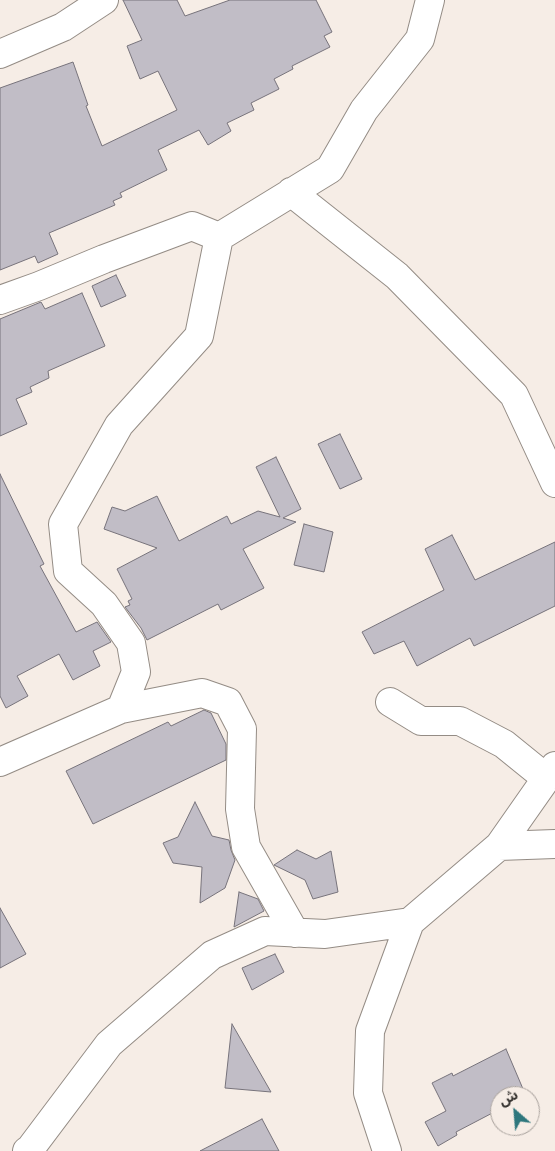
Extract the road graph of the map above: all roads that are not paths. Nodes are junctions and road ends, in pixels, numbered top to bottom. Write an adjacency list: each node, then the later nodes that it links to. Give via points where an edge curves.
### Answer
1 (104, 0): 3 (street, via 63,27)
2 (430, 0): 4 (street, via 420,39 364,110 330,169)
3 (0, 54)
4 (291, 192): 5 (street); 7 (street, via 398,276 514,395)
5 (219, 236): 6 (street, via 192,226); 10 (street, via 199,336 119,425 63,524 68,572 104,604 131,643 136,672)
6 (0, 300)
7 (547, 447): 8 (street)
8 (555, 483)
9 (390, 702): 12 (street, via 420,721 460,721)
10 (121, 709): 11 (street); 16 (street, via 202,693 228,702 242,729 240,809 246,847)
11 (0, 762)
12 (551, 772): 14 (street)
13 (555, 844): 14 (street)
14 (500, 846): 15 (street)
15 (410, 922): 16 (street, via 326,934); 18 (street, via 370,1031 368,1093)
16 (296, 932): 17 (street, via 265,932 212,955 109,1044)
17 (27, 1151)
18 (387, 1151)

